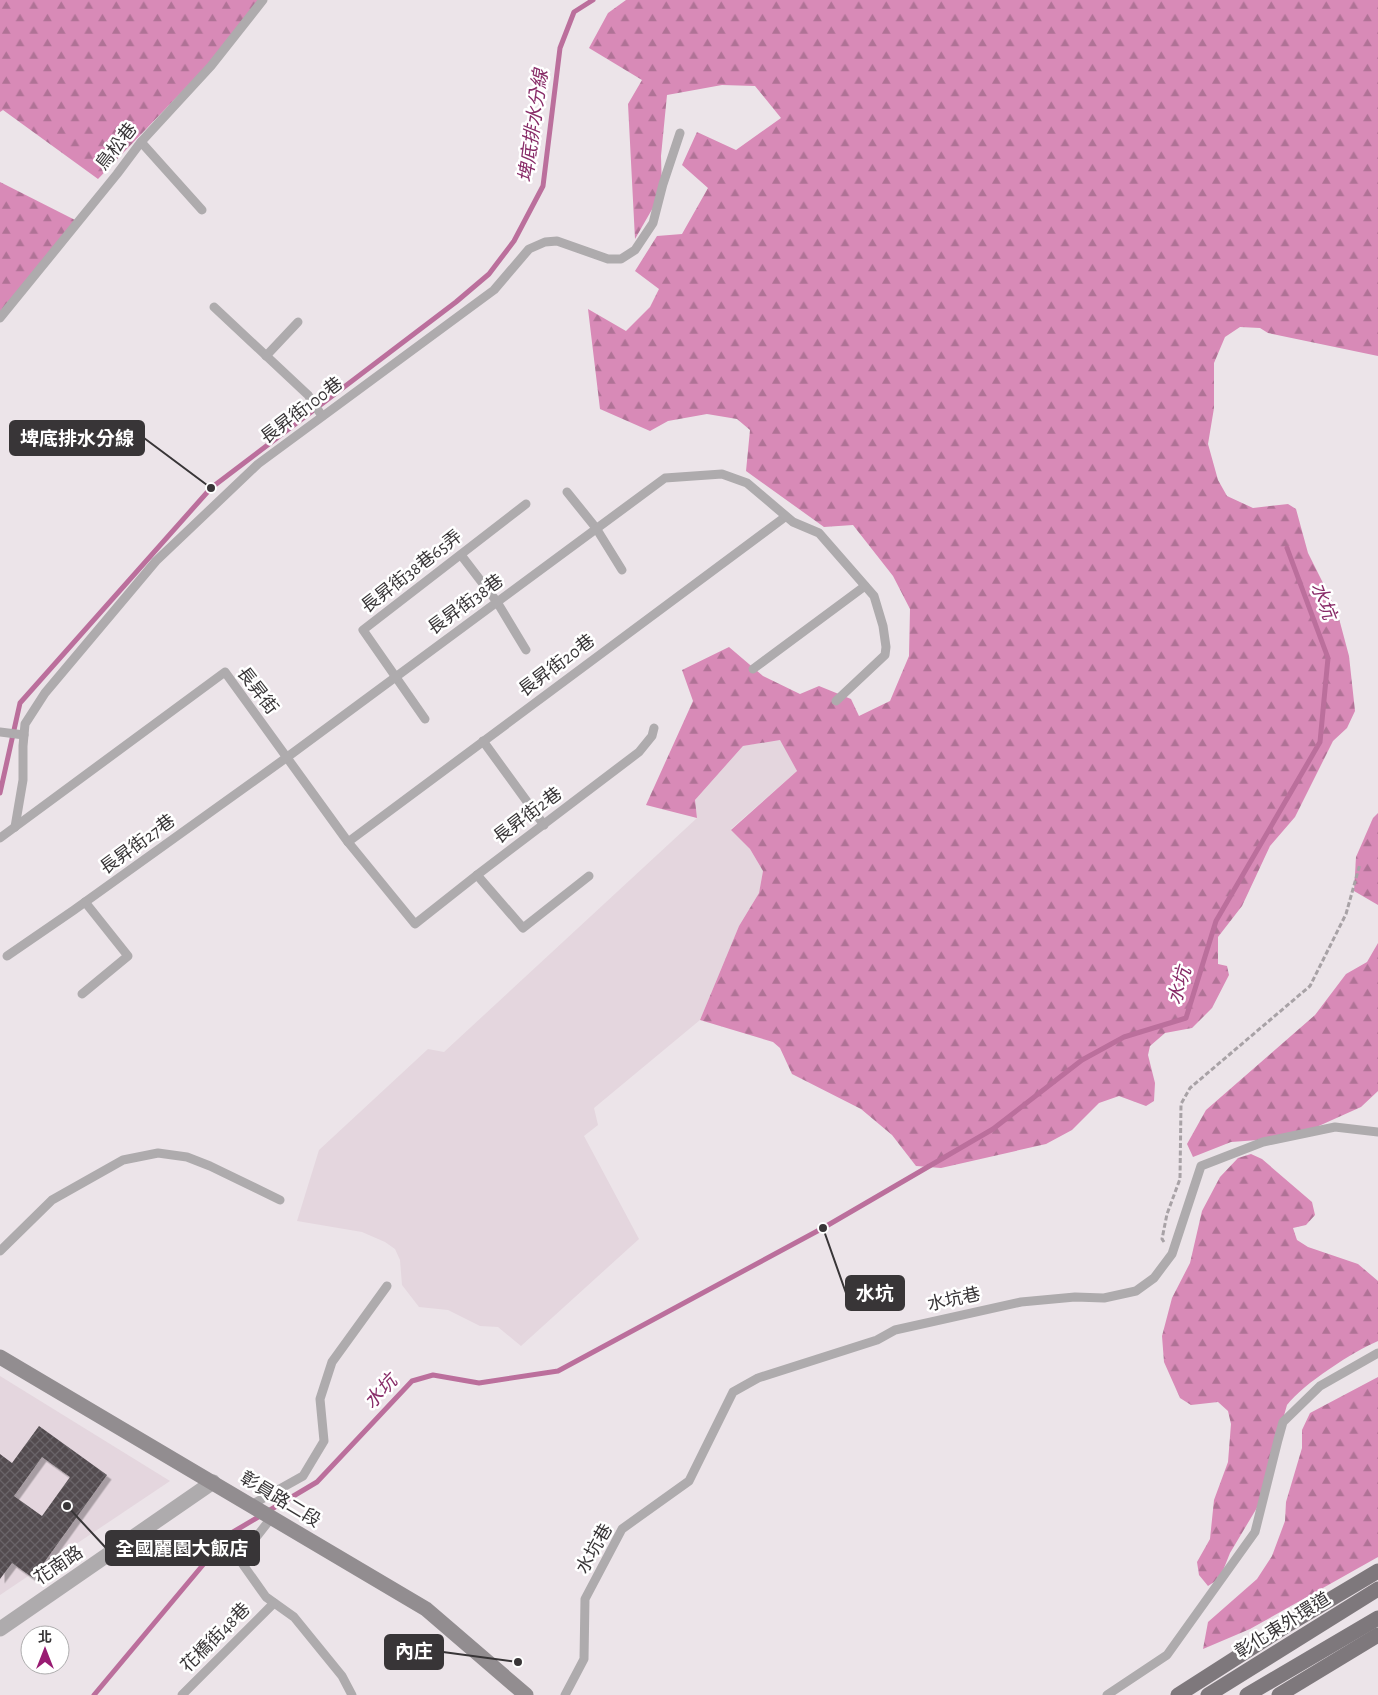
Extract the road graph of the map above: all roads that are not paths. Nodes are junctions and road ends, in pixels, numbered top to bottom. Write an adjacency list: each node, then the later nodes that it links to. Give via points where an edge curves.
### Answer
1 (263, 0): 3 (lane, 鳥松巷, via 211,66)
2 (680, 133): 9 (lane, 長昇街100巷, via 653,223 635,250 621,259 608,259 557,241 529,249 494,290)
3 (141, 142): 4 (lane); 6 (lane, 鳥松巷)
4 (202, 210)
5 (214, 307): 8 (lane)
6 (0, 318)
7 (298, 322): 8 (lane)
8 (266, 356): 9 (lane, via 308,395)
9 (322, 416): 25 (lane, 長昇街100巷, via 258,464 156,561 45,692 25,724)
10 (567, 492): 13 (lane)
11 (526, 504): 14 (lane, 長昇街38巷65弄)
12 (785, 517): 13 (lane, 長昇街38巷, via 746,483 722,474 664,478); 16 (lane, via 819,533); 26 (lane, 長昇街20巷)
13 (596, 528): 15 (lane); 17 (lane, 長昇街38巷)
14 (460, 555): 17 (lane); 20 (lane, 長昇街38巷65弄, via 363,630)
15 (622, 570)
16 (865, 586): 19 (lane); 21 (lane, via 874,596 883,626 885,655)
17 (497, 602): 18 (lane); 20 (lane, 長昇街38巷)
18 (526, 650)
19 (753, 669)
20 (396, 676): 22 (lane); 27 (lane, 長昇街38巷)
21 (836, 701)
22 (425, 719)
23 (654, 728): 28 (lane, 長昇街2巷, via 652,736 639,752)
24 (0, 732): 25 (lane)
25 (24, 735): 29 (lane, 長昇街100巷, via 23,780)
26 (483, 741): 28 (lane); 31 (lane, 長昇街20巷)
27 (286, 758): 29 (lane, 長昇街, via 225,672); 31 (lane, 長昇街); 34 (lane, 長昇街27巷)
28 (544, 825): 32 (lane, 長昇街2巷)
29 (15, 827): 30 (lane, 長昇街)
30 (0, 838)
31 (348, 842): 35 (lane, 長昇街)
32 (477, 875): 33 (lane, via 523,928); 35 (lane, 長昇街2巷)
33 (588, 876)
34 (85, 902): 36 (lane, 長昇街27巷); 37 (lane, via 128,956)
35 (415, 924)
36 (7, 956)
37 (82, 994)
38 (1378, 1132): 56 (lane, 水坑巷, via 1335,1127 1264,1142 1201,1166 1172,1254 1154,1278 1136,1292 1104,1298 1022,1302 895,1330 877,1340 758,1378 733,1392 689,1481 622,1529 585,1599 584,1659)
39 (280, 1200): 40 (lane, via 187,1157 158,1153 123,1160 52,1200)
40 (0, 1251)
41 (387, 1286): 45 (lane, via 332,1362 320,1399 324,1441 303,1476)
42 (1378, 1354): 57 (lane, via 1320,1386 1283,1422 1256,1532 1167,1654)
43 (0, 1357): 44 (main road, 彰員路二段)
44 (213, 1482): 45 (main road, 彰員路二段); 51 (street, 花南路)
45 (251, 1505): 46 (main road, 彰員路二段)
46 (272, 1517): 49 (lane, via 239,1559); 55 (main road, 彰員路二段, via 426,1609)
47 (1378, 1571): 58 (main road)
48 (1378, 1589): 59 (main road, 彰化東外環道)
49 (274, 1603): 53 (lane, 花橋街48巷); 54 (lane, via 294,1617 342,1676)
50 (1378, 1618): 60 (main road)
51 (0, 1629)
52 (1378, 1635): 61 (main road)
53 (182, 1695)
54 (352, 1695)
55 (526, 1695)
56 (565, 1695)
57 (1108, 1695)
58 (1178, 1695)
59 (1208, 1695)
60 (1247, 1695)
61 (1279, 1695)

